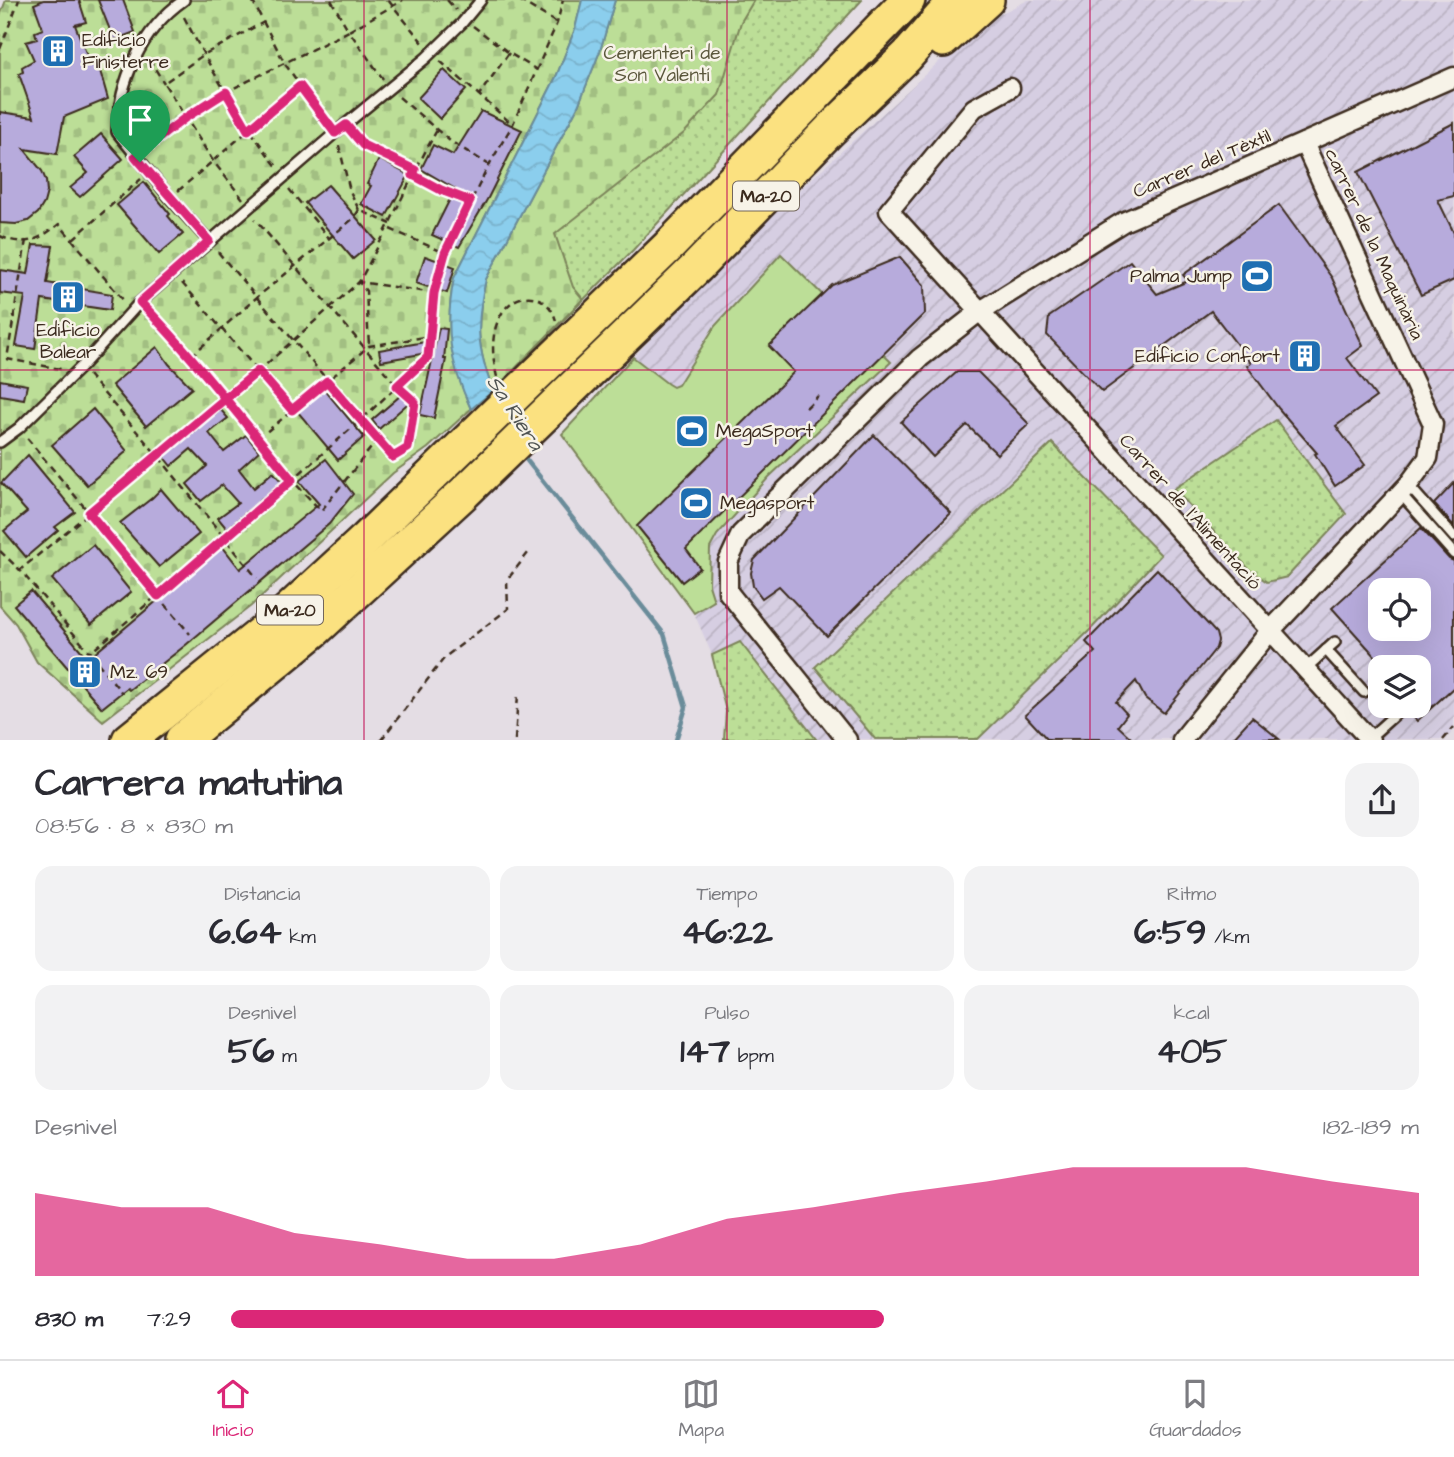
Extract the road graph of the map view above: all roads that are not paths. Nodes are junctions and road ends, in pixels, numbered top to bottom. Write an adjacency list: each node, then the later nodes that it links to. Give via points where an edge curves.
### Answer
1 (481, 0): 12 (lane, via 431,53)
2 (877, 0): 11 (highway, via 812,69)
3 (908, 0): 11 (highway, Ma-20)
4 (956, 0): 7 (highway, Ma-20)
5 (987, 0): 7 (highway, via 932,50)
6 (181, 2): 12 (lane, via 163,17 132,61 118,108 117,132)
7 (907, 57): 26 (highway, Ma-20, via 465,492 314,631)
8 (1454, 76): 10 (street, Carrer del Tèxtil)
9 (1010, 88): 13 (street, Carrer de l'Alimentació, via 974,108 889,211)
10 (1304, 143): 13 (street, Carrer del Tèxtil, via 1123,222); 15 (street, carrer de la Maquinària, via 1433,424 1428,458)
11 (748, 166): 25 (highway, Ma-20, via 366,539 278,620)
12 (209, 241): 14 (lane, via 140,302 76,371)
13 (979, 312): 18 (street, Carrer de l'Alimentació); 27 (street, Carrer del Tèxtil, via 920,358 750,525 728,562 728,592)
14 (0, 442)
15 (1404, 489): 16 (lane); 17 (lane); 18 (street, carrer de la Maquinària)
16 (1454, 537)
17 (1454, 554)
18 (1270, 631): 21 (street, Carrer de l'Alimentació); 28 (street, carrer de la Maquinària)
19 (1335, 642): 20 (lane)
20 (1326, 650): 21 (lane); 22 (lane)
21 (1306, 669): 24 (street, Carrer de l'Alimentació)
22 (1364, 692)
23 (1391, 718): 24 (lane)
24 (1369, 739)
25 (129, 740)
26 (182, 740)
27 (847, 740)
28 (1182, 740)

